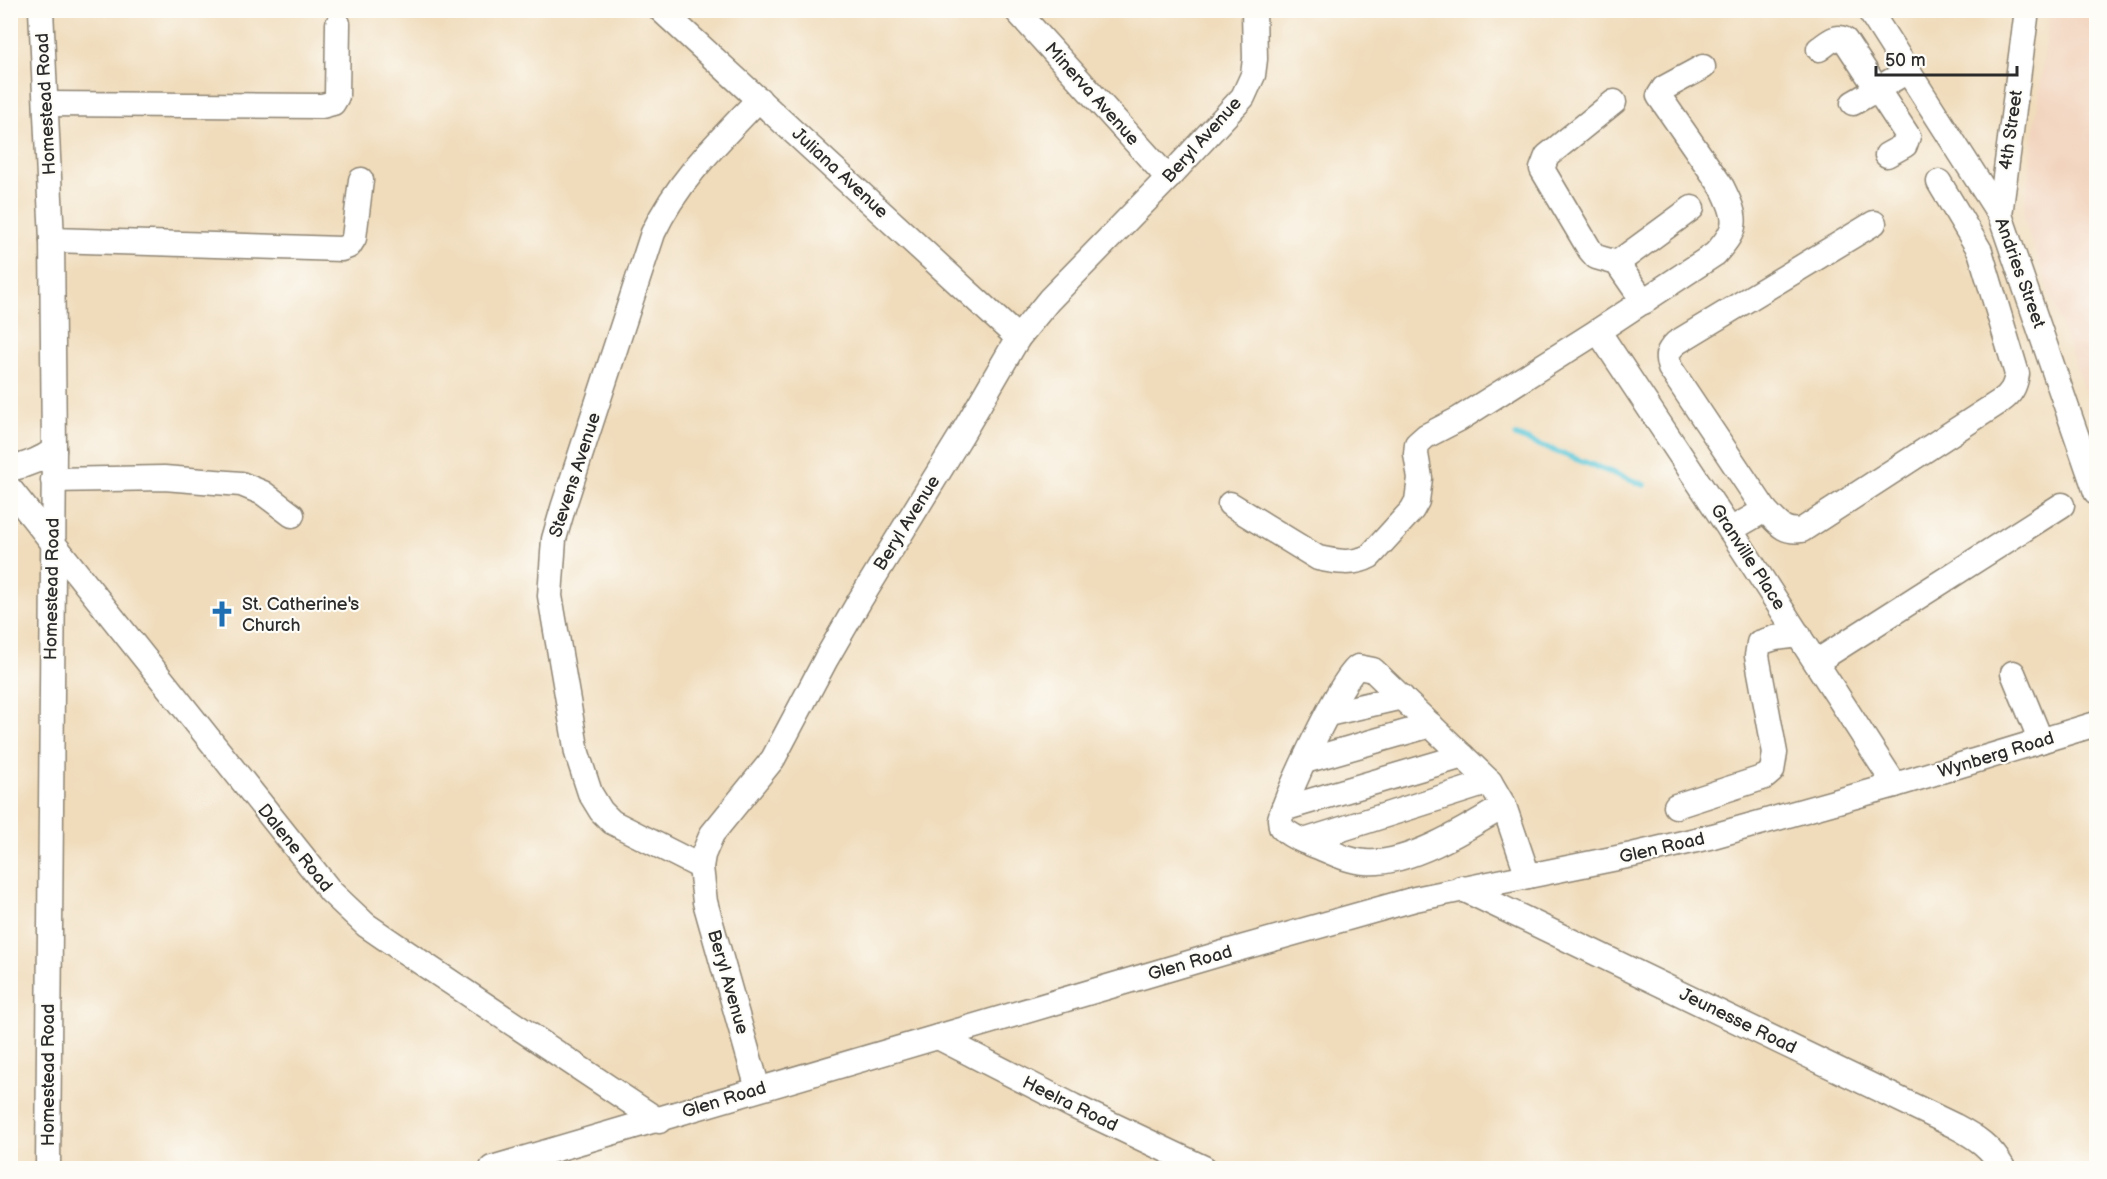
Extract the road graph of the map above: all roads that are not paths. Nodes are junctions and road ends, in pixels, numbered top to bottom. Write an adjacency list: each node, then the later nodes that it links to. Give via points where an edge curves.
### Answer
1 (41, 10): 15 (street, Homestead Road)
2 (661, 10): 12 (street, Juliana Avenue)
3 (1016, 10): 17 (street, Minerva Avenue)
4 (1254, 10): 17 (street, Beryl Avenue, via 1255,58 1249,86)
5 (1869, 10): 10 (street, Andries Street)
6 (2027, 10): 21 (street, 4th Street)
7 (338, 24): 15 (street, via 337,96 333,103)
8 (1819, 50): 11 (street, via 1835,38 1845,39)
9 (1703, 67): 25 (street, via 1664,88 1659,96 1722,187 1733,214 1731,237 1715,254)
10 (1908, 71): 11 (street); 21 (street, Andries Street)
11 (1877, 89): 14 (street); 16 (street, via 1908,136 1905,145)
12 (759, 99): 27 (street, Juliana Avenue); 55 (street, Stevens Avenue, via 691,170 653,233 563,508 551,557 550,596 577,753 590,793 612,822)
13 (1614, 102): 24 (street, via 1547,156 1542,169 1590,250)
14 (1853, 103)
15 (46, 104): 23 (street, Homestead Road)
16 (1887, 155)
17 (1168, 178): 27 (street, Beryl Avenue)
18 (361, 180): 23 (street, via 354,238 350,246 340,249)
19 (1939, 182): 35 (street, via 1980,250 2017,375 2016,384 2007,397 1802,530 1784,529)
20 (1692, 208): 24 (street)
21 (2000, 214): 32 (street, Andries Street)
22 (1874, 223): 35 (street, via 1669,350 1670,368)
23 (52, 240): 28 (street, Homestead Road)
24 (1617, 263): 25 (street)
25 (1644, 302): 26 (street)
26 (1598, 331): 33 (street, via 1417,444 1417,501 1370,556 1362,560 1318,558); 37 (street, Granville Place)
27 (1018, 338): 55 (street, Beryl Avenue, via 860,600 773,759 712,834)
28 (54, 450): 29 (street, via 29,465); 30 (street, Homestead Road)
29 (10, 469)
30 (53, 480): 36 (street, via 164,478 241,483 263,492); 38 (street, Homestead Road)
31 (10, 489): 38 (street, Dalene Road)
32 (2097, 492)
33 (1230, 504)
34 (2062, 505): 40 (street)
35 (1765, 510): 37 (street)
36 (292, 515)
37 (1730, 530): 39 (street, Granville Place)
38 (52, 542): 60 (street, Dalene Road, via 348,910); 61 (street, Homestead Road)
39 (1799, 635): 40 (street, Granville Place); 51 (street, via 1766,640 1757,648 1775,753 1772,771 1765,777)
40 (1816, 662): 50 (street, Granville Place)
41 (2013, 673): 46 (street)
42 (1402, 697): 43 (street); 43 (street, via 1373,670 1358,667 1346,679); 45 (street)
43 (1328, 714): 48 (street)
44 (2097, 724): 46 (street, Wynberg Road)
45 (1431, 725): 47 (street); 48 (street)
46 (2041, 741): 50 (street, Wynberg Road)
47 (1463, 756): 49 (street); 53 (street)
48 (1305, 761): 53 (street)
49 (1490, 782): 52 (street); 54 (street)
50 (1895, 785): 56 (street, Glen Road, via 1713,836)
51 (1676, 806)
52 (1504, 807): 54 (street, via 1442,842 1377,862 1348,859); 56 (street)
53 (1283, 809): 54 (street, via 1281,827)
54 (1304, 841)
55 (700, 867): 59 (street, Beryl Avenue, via 705,902)
56 (1528, 876): 57 (street, Glen Road)
57 (1461, 888): 58 (street, Glen Road); 64 (street, Jeunesse Road, via 1974,1136 1990,1149)
58 (938, 1037): 59 (street, Glen Road); 63 (street, Heelra Road)
59 (758, 1089): 60 (street, Glen Road)
60 (659, 1121): 62 (street, Glen Road)
61 (48, 1168)
62 (492, 1168)
63 (1204, 1168)
64 (2003, 1168)

